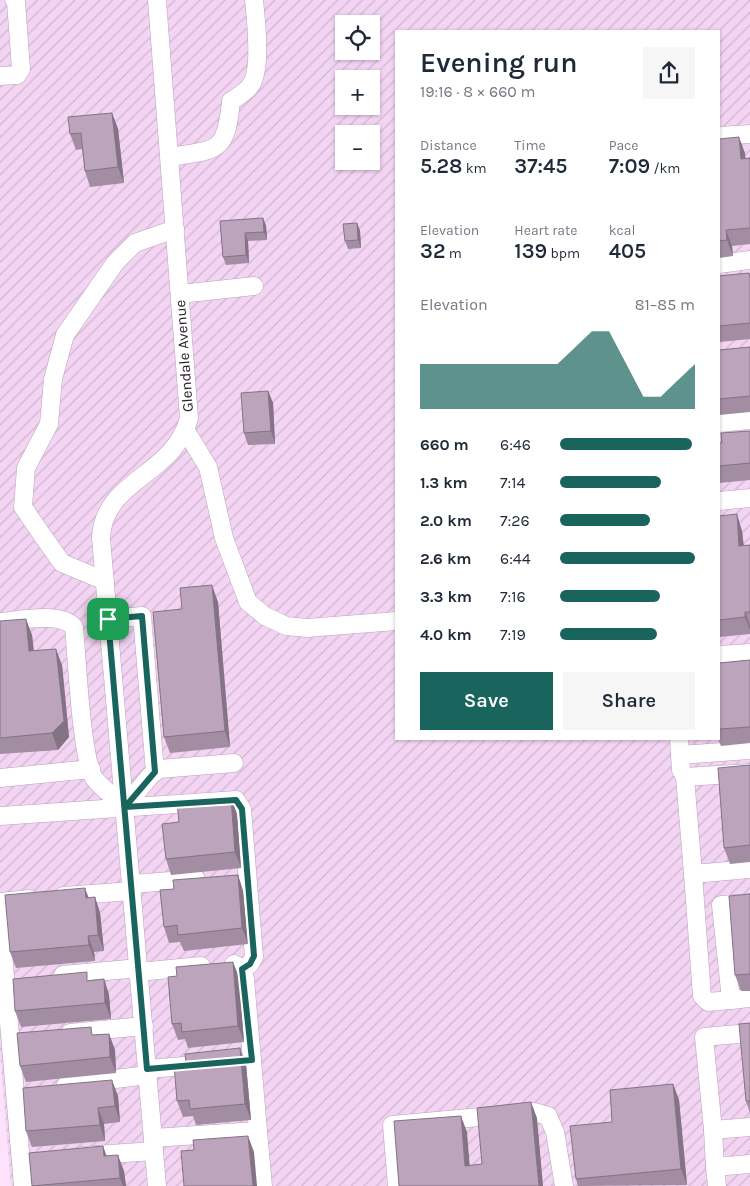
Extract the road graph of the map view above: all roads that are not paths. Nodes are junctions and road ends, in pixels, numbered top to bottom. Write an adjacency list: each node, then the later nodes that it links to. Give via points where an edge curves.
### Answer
1 (14, 0): 4 (street, via 21,69 17,75)
2 (157, 0): 7 (street, Glendale Avenue)
3 (254, 0): 7 (street, via 258,41 254,78 250,86 232,101 224,141 214,150)
4 (0, 76)
5 (750, 134): 6 (street)
6 (720, 136)
7 (170, 156): 8 (street, Glendale Avenue)
8 (175, 229): 12 (street, Glendale Avenue); 18 (street, via 135,243 115,263 65,335 53,379 49,424 26,468 23,507 42,535 62,563)
9 (750, 260): 10 (street)
10 (720, 264)
11 (254, 286): 12 (street)
12 (180, 294): 15 (street, Glendale Avenue, via 189,418)
13 (750, 420): 14 (street)
14 (720, 423)
15 (186, 431): 18 (street, Glendale Avenue, via 168,456 120,495 108,509 101,532); 20 (street, via 208,467 224,538 248,602 265,616 286,626 307,628)
16 (750, 498): 17 (street)
17 (720, 501)
18 (105, 581): 19 (street, Glendale Avenue)
19 (108, 619): 30 (street, via 142,616); 34 (street, Glendale Avenue)
20 (395, 621)
21 (0, 622): 29 (street, via 57,618 68,620 74,627)
22 (750, 653): 23 (street)
23 (720, 655)
24 (750, 668): 25 (street)
25 (720, 669)
26 (679, 747): 27 (street); 32 (street, via 681,770)
27 (750, 750)
28 (234, 762): 30 (street, via 178,766)
29 (91, 769): 33 (street); 34 (street, via 94,778)
30 (155, 772): 34 (street)
31 (750, 773): 32 (street)
32 (685, 776): 37 (street)
33 (0, 778)
34 (125, 807): 35 (street); 38 (street, via 236,800 242,809); 41 (street, Glendale Avenue)
35 (0, 816)
36 (750, 869): 37 (street)
37 (693, 874): 45 (street)
38 (247, 875): 39 (street); 47 (street, via 254,956)
39 (228, 876)
40 (210, 878): 41 (street)
41 (132, 887): 42 (street); 48 (street, Glendale Avenue)
42 (0, 902)
43 (750, 903): 44 (street)
44 (721, 905): 45 (street); 53 (street)
45 (696, 907): 53 (street, via 702,996 708,1002)
46 (0, 918): 51 (street)
47 (242, 969): 48 (street, via 235,964); 59 (street)
48 (139, 970): 49 (street); 54 (street, Glendale Avenue)
49 (44, 977)
50 (25, 978): 51 (street)
51 (6, 980): 58 (street)
52 (750, 998): 53 (street)
53 (731, 1000)
54 (144, 1026): 56 (street); 60 (street, Glendale Avenue)
55 (750, 1033): 65 (street, via 704,1037)
56 (58, 1035)
57 (29, 1038): 58 (street)
58 (10, 1040): 63 (street)
59 (252, 1060): 60 (street); 66 (street)
60 (148, 1072): 61 (street); 67 (street, Glendale Avenue)
61 (52, 1086)
62 (33, 1087): 63 (street)
63 (15, 1089): 70 (street)
64 (750, 1127): 65 (street)
65 (713, 1130): 72 (street)
66 (258, 1131): 67 (street); 75 (street)
67 (154, 1144): 68 (street); 74 (street, Glendale Avenue)
68 (68, 1157)
69 (40, 1158): 70 (street)
70 (21, 1160): 73 (street)
71 (750, 1164): 72 (street)
72 (715, 1167): 78 (street)
73 (23, 1186)
74 (157, 1186)
75 (263, 1186)
76 (397, 1186): 77 (street, via 392,1124 534,1112 548,1116 555,1132)
77 (564, 1186)
78 (717, 1186)

